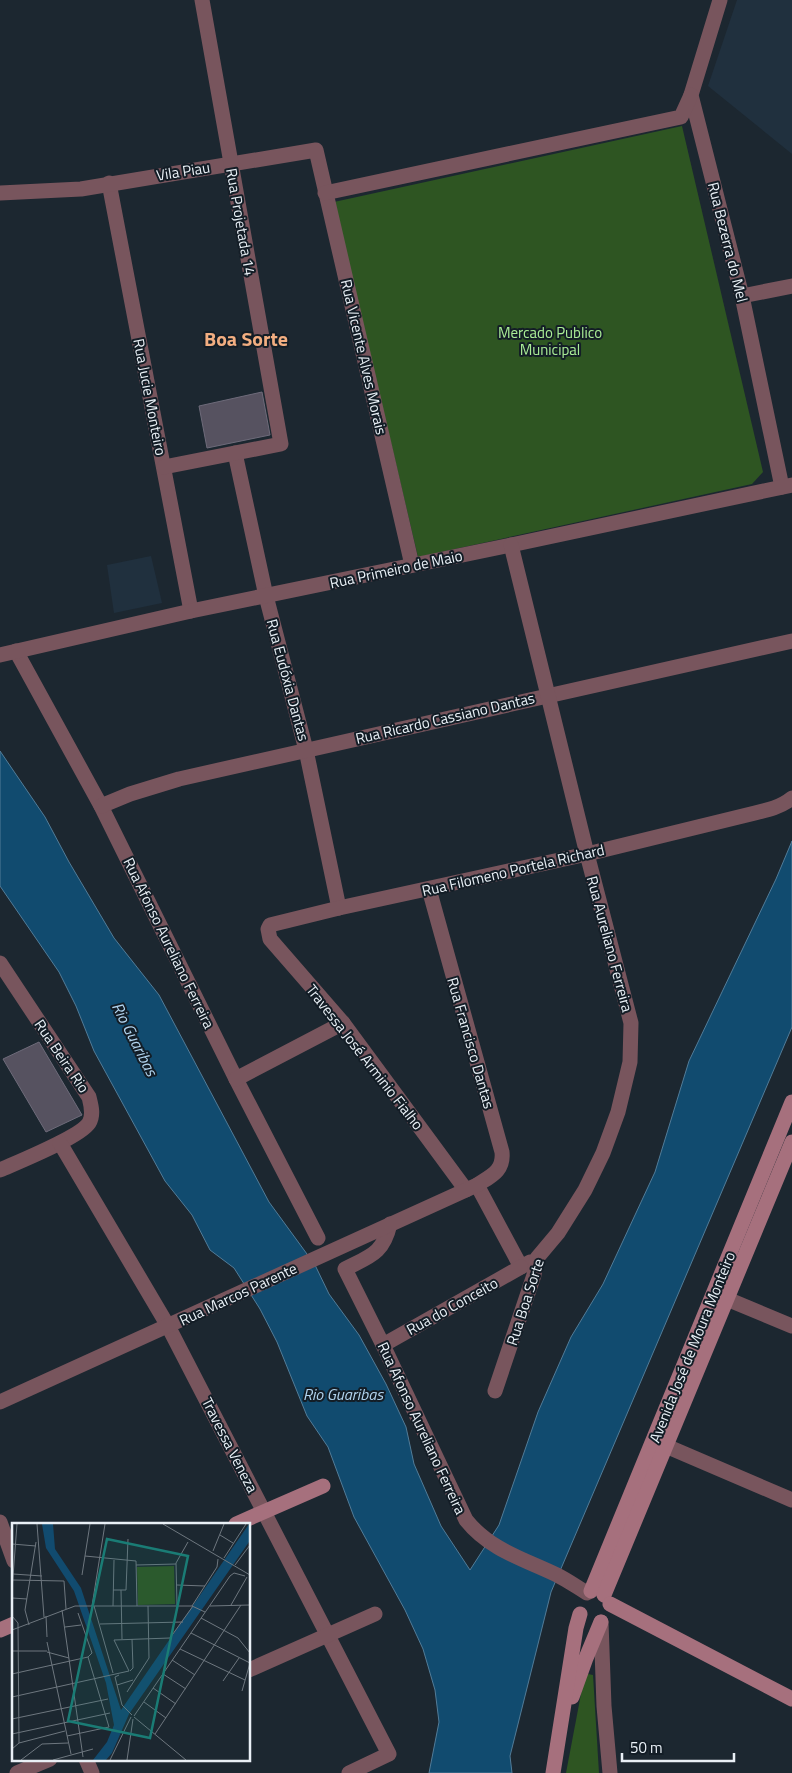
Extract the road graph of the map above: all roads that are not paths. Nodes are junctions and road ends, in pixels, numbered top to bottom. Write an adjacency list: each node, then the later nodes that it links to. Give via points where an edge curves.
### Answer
1 (202, 0): 5 (street, Rua Projetada 14)
2 (720, 0): 3 (street)
3 (691, 95): 8 (street, via 681,116); 10 (street, Rua Bezerra do Mel)
4 (316, 150): 5 (street, Vila Piau); 8 (street, Rua Vicente Alves Morais)
5 (231, 164): 6 (street, Vila Piau); 11 (street, Rua Projetada 14, via 281,444)
6 (109, 183): 7 (street, Vila Piau, via 81,189); 12 (street, Rua Jucie Monteiro)
7 (0, 193)
8 (325, 193): 15 (street, Rua Vicente Alves Morais)
9 (792, 286): 10 (street)
10 (742, 296): 13 (street, Rua Bezerra do Mel)
11 (235, 453): 12 (street); 16 (street, Rua Eudóxia Dantas)
12 (164, 467): 17 (street, Rua Jucie Monteiro)
13 (787, 486): 14 (street, Rua Primeiro de Maio)
14 (511, 545): 15 (street, Rua Primeiro de Maio); 21 (street, Rua Aureliano Ferreira)
15 (412, 565): 16 (street, Rua Primeiro de Maio)
16 (266, 596): 17 (street, Rua Primeiro de Maio); 22 (street, Rua Eudóxia Dantas)
17 (191, 611): 19 (street, Rua Primeiro de Maio)
18 (792, 641): 21 (street, Rua Ricardo Cassiano Dantas)
19 (16, 651): 20 (street, Rua Primeiro de Maio); 24 (street, Rua Afonso Aureliano Ferreira)
20 (0, 655)
21 (549, 695): 22 (street, Rua Ricardo Cassiano Dantas); 25 (street, Rua Aureliano Ferreira)
22 (306, 750): 24 (street, Rua Ricardo Cassiano Dantas, via 153,786); 27 (street, Rua Eudóxia Dantas)
23 (792, 798): 25 (street, Rua Filomeno Portela Richard, via 780,806 755,814)
24 (101, 806): 32 (street, Rua Afonso Aureliano Ferreira)
25 (587, 854): 26 (street, Rua Filomeno Portela Richard); 31 (street, Rua Aureliano Ferreira)
26 (429, 889): 27 (street, Rua Filomeno Portela Richard); 37 (street, Rua Francisco Dantas, via 503,1159 494,1175)
27 (339, 908): 28 (street, Rua Filomeno Portela Richard)
28 (270, 925): 30 (street, Travessa José Arminio Fialho, via 270,939)
29 (0, 963): 34 (street, Rua Beira Rio, via 90,1097 90,1123)
30 (343, 1023): 32 (street); 37 (street, Travessa José Arminio Fialho)
31 (631, 1023): 40 (street, Rua Boa Sorte, via 630,1062 618,1112 603,1152 558,1233)
32 (236, 1079): 39 (street, Rua Afonso Aureliano Ferreira)
33 (792, 1102): 55 (main road, Avenida José de Moura Monteiro)
34 (60, 1143): 36 (street); 43 (street, Travessa Veneza)
35 (791, 1145): 42 (main road, Avenida José de Moura Monteiro)
36 (0, 1170)
37 (471, 1187): 38 (street, Rua Marcos Parente); 41 (street, Travessa José Arminio Fialho)
38 (390, 1224): 43 (street, Rua Marcos Parente); 45 (street, Rua Afonso Aureliano Ferreira, via 387,1239 377,1252 345,1269)
39 (318, 1238)
40 (536, 1258): 41 (street); 46 (street, Rua Boa Sorte, via 534,1275)
41 (521, 1267): 45 (street, Rua do Conceito)
42 (727, 1299): 44 (street); 48 (main road, Avenida José de Moura Monteiro)
43 (168, 1326): 47 (street, Rua Marcos Parente); 51 (street, Travessa Veneza)
44 (792, 1326)
45 (383, 1345): 55 (street, Rua Afonso Aureliano Ferreira, via 466,1520 474,1530 501,1550)
46 (495, 1390)
47 (0, 1402)
48 (666, 1446): 50 (street); 55 (main road, Avenida José de Moura Monteiro)
49 (323, 1486): 51 (main road)
50 (792, 1500)
51 (264, 1512): 53 (main road); 61 (street, Travessa Veneza)
52 (0, 1522): 54 (street)
53 (238, 1523)
54 (12, 1555)
55 (598, 1596): 57 (main road, Avenida José de Moura Monteiro, via 581,1600); 58 (main road, Avenida José de Moura Monteiro, via 607,1616); 63 (main road)
56 (374, 1614): 61 (street)
57 (580, 1614): 58 (main road, via 585,1620); 64 (main road, Avenida José de Moura Monteiro)
58 (601, 1622): 64 (main road, Avenida José de Moura Monteiro, via 573,1693); 71 (street)
59 (12, 1625): 60 (main road)
60 (0, 1630)
61 (328, 1635): 62 (street); 69 (street, Travessa Veneza, via 389,1754)
62 (250, 1670)
63 (792, 1699)
64 (558, 1744): 70 (main road, Avenida José de Moura Monteiro)
65 (48, 1760): 67 (street)
66 (86, 1760): 68 (street)
67 (17, 1773)
68 (92, 1773)
69 (349, 1773)
70 (553, 1773)
71 (610, 1773)

